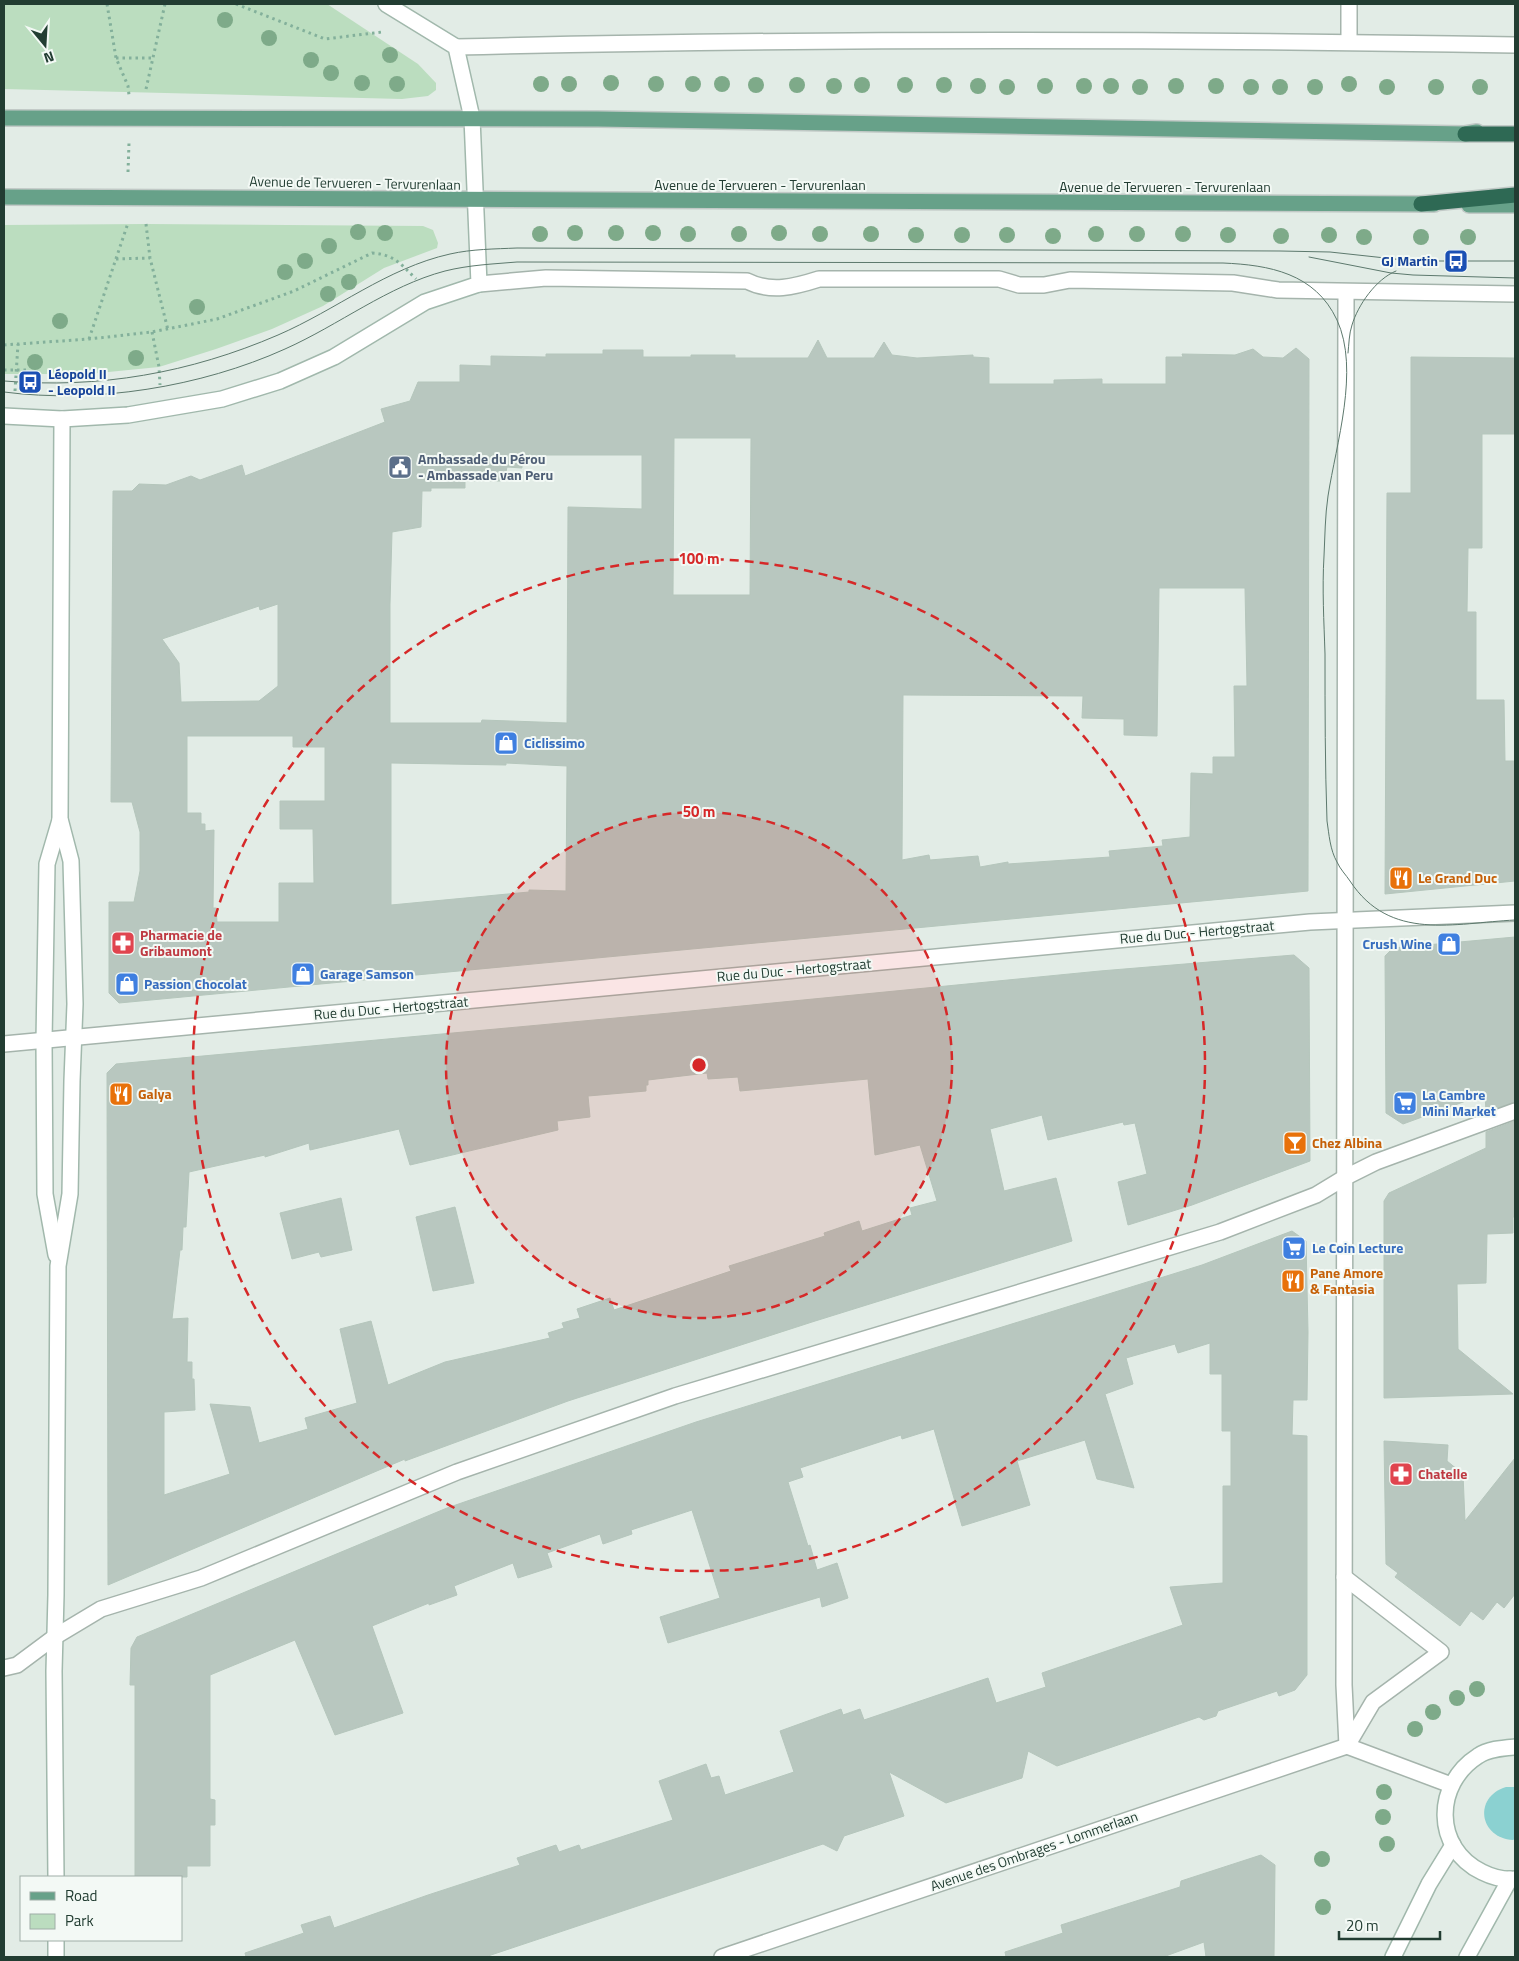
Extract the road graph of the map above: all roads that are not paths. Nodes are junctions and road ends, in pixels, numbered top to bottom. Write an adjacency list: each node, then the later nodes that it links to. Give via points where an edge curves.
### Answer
1 (386, 4): 5 (street)
2 (1349, 4): 3 (street)
3 (1349, 42): 4 (street); 5 (street, via 777,41)
4 (1515, 45)
5 (456, 48): 7 (street)
6 (4, 118): 7 (main road)
7 (472, 118): 9 (main road); 13 (street)
8 (1515, 127): 9 (main road)
9 (1465, 134): 10 (highway)
10 (1515, 134)
11 (1515, 195): 14 (highway, Avenue de Tervueren - Tervurenlaan)
12 (4, 197): 13 (main road, Avenue de Tervueren - Tervurenlaan)
13 (475, 200): 14 (main road, Avenue de Tervueren - Tervurenlaan); 16 (street)
14 (1422, 204): 15 (main road)
15 (1515, 206)
16 (479, 284): 17 (street, via 546,278 747,280 760,287 794,287 819,279 999,279 1044,285 1070,280 1233,283 1278,290); 20 (street, via 425,302 334,357 280,381 222,399 128,415)
17 (1346, 292): 18 (street); 23 (street)
18 (1515, 294)
19 (4, 416): 20 (street)
20 (62, 419): 21 (street)
21 (60, 818): 24 (street, via 71,861); 25 (street, via 47,864)
22 (1515, 914): 23 (street, Rue du Duc - Hertogstraat)
23 (1345, 920): 24 (street, Rue du Duc - Hertogstraat); 28 (street)
24 (73, 1038): 25 (street, Rue du Duc - Hertogstraat); 29 (street, via 70,1194)
25 (44, 1041): 26 (street, Rue du Duc - Hertogstraat); 29 (street, via 45,1194)
26 (4, 1044)
27 (1515, 1111): 28 (street, via 1376,1162)
28 (1344, 1178): 30 (street); 31 (street, via 1316,1195 1220,1232 675,1396 457,1472 201,1578 101,1609)
29 (58, 1266): 31 (street)
30 (1344, 1577): 34 (street); 34 (street, via 1441,1652 1373,1702)
31 (56, 1636): 32 (street, via 17,1665); 37 (street)
32 (4, 1668)
33 (1513, 1745): 35 (street, via 1480,1755 1462,1768)
34 (1347, 1746): 35 (street); 41 (street, Avenue des Ombrages - Lommerlaan)
35 (1451, 1786): 36 (street, via 1445,1820)
36 (1452, 1845): 38 (street, via 1473,1868 1490,1876); 42 (street)
37 (56, 1876)
38 (1512, 1879): 43 (street)
39 (56, 1941): 40 (street)
40 (56, 1957)
41 (722, 1957)
42 (1393, 1957)
43 (1467, 1957)

